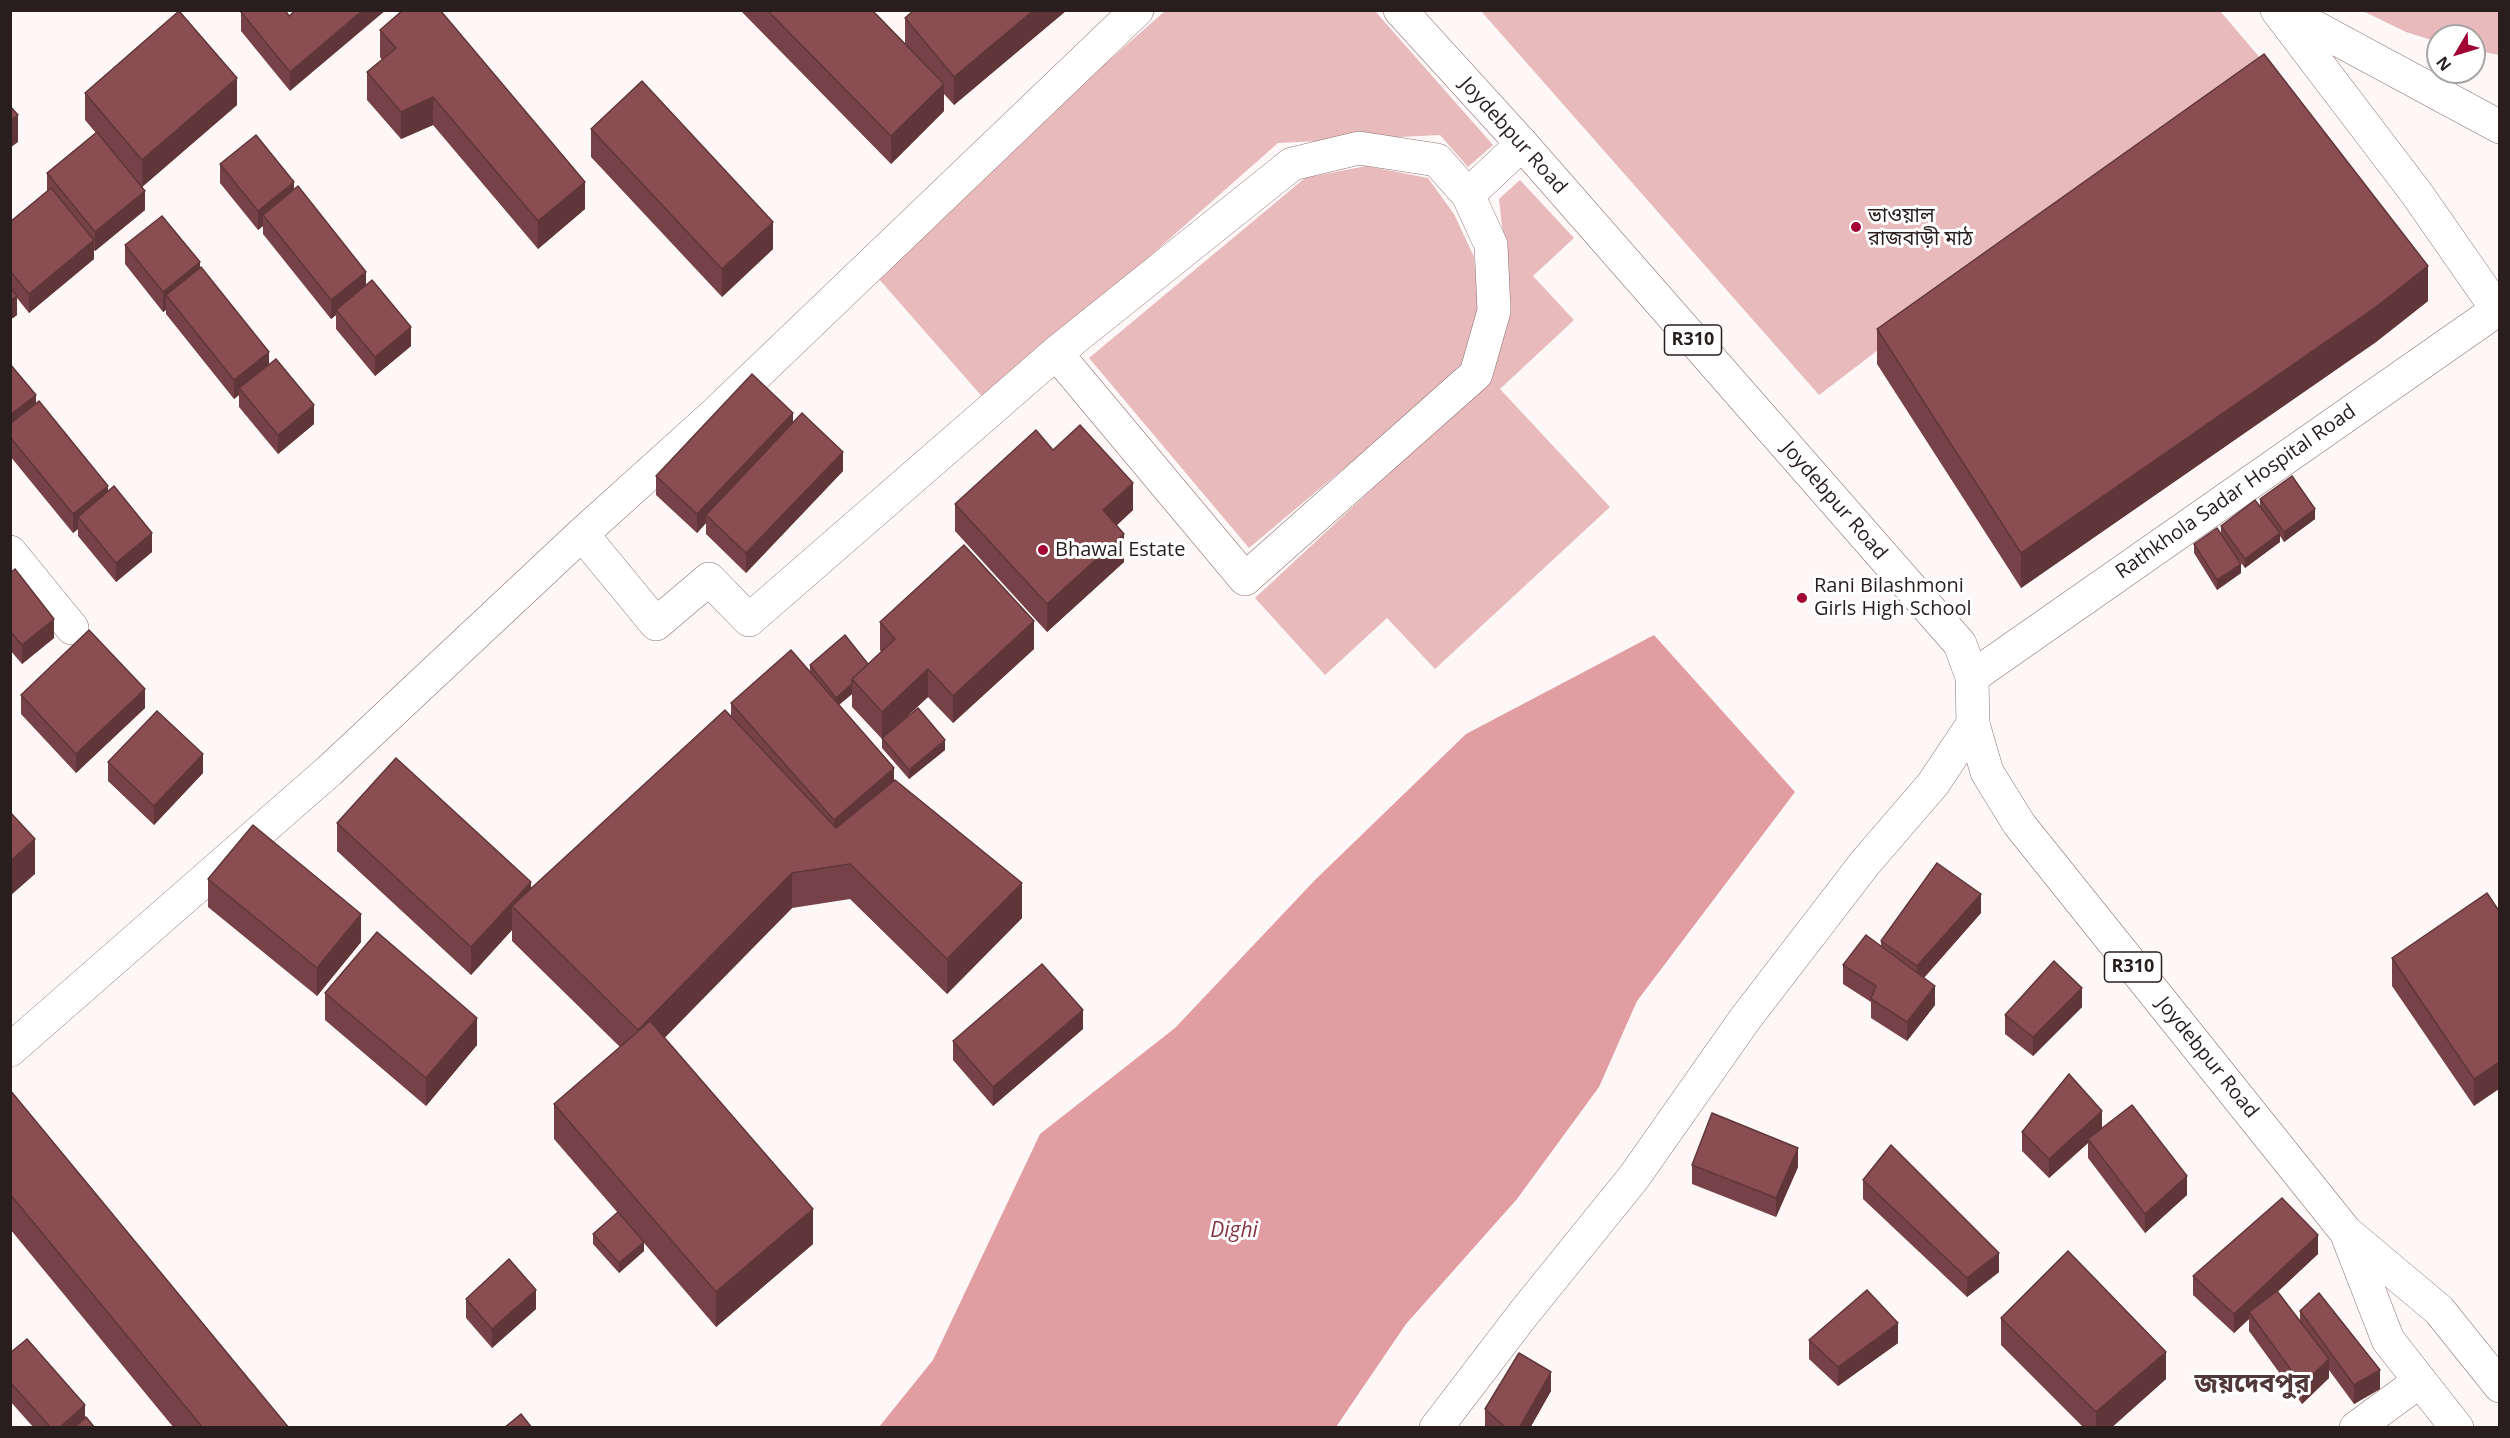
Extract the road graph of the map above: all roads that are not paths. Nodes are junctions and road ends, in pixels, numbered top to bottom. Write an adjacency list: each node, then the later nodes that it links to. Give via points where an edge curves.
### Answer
1 (1137, 10): 10 (street, via 716,412)
2 (1400, 10): 6 (street, Joydebpur Road / R310)
3 (2277, 10): 8 (street)
4 (2283, 10): 5 (street)
5 (2499, 127)
6 (1522, 144): 7 (street); 13 (street, Joydebpur Road / R310, via 1960,644)
7 (1468, 195): 9 (street, via 1437,160 1359,148 1292,164); 9 (street, via 1491,245 1494,311 1476,374 1245,579)
8 (2498, 308): 13 (street, Rathkhola Sadar Hospital Road)
9 (1056, 353): 10 (street, via 749,620 709,579 656,624)
10 (582, 534): 15 (street, via 329,771)
11 (10, 552): 12 (street)
12 (72, 628)
13 (1972, 677): 14 (street, Joydebpur Road / R310)
14 (1973, 724): 16 (street, Joydebpur Road / R310, via 1987,771 2019,824); 19 (street, via 1933,784 1865,863 1745,1019 1634,1177)
15 (10, 1050)
16 (2346, 1232): 17 (street, Joydebpur Road / R310, via 2388,1340); 18 (street, Joydebpur Road / R310, via 2439,1310)
17 (2420, 1381): 20 (street); 21 (street, Joydebpur Road / R310)
18 (2499, 1386)
19 (1436, 1428)
20 (2356, 1428)
21 (2457, 1428)

